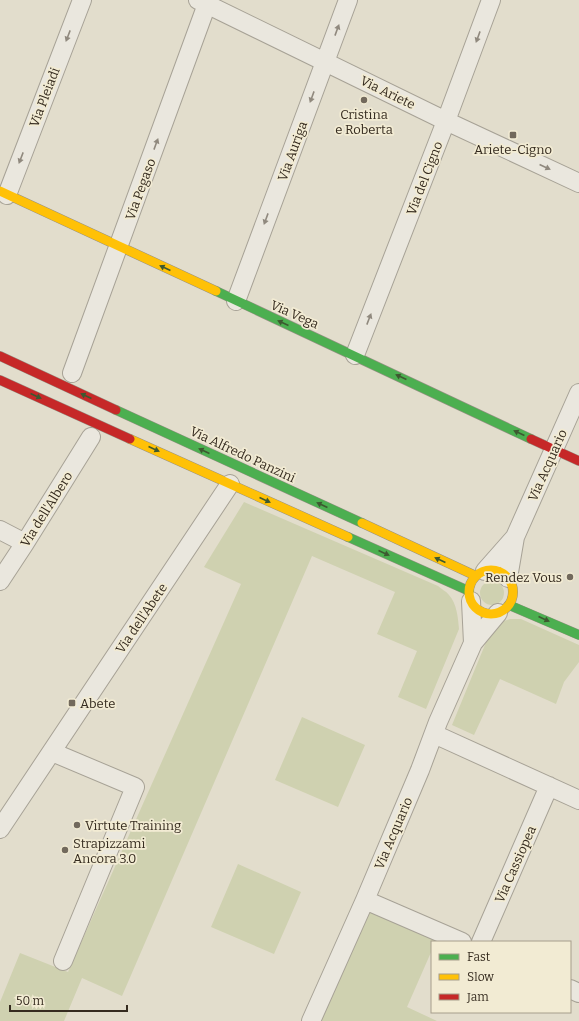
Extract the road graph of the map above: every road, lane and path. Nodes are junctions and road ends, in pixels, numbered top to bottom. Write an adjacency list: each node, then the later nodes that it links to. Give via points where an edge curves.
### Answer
1 (82, 0): 8 (street, Via Pleiadi, one-way to 8)
2 (348, 0): 5 (street, Via Auriga, one-way to 2)
3 (491, 0): 6 (street, Via del Cigno, one-way to 6)
4 (203, 2): 5 (street, Via Ariete); 9 (street, Via Pegaso, one-way to 4)
5 (325, 61): 6 (street, Via Ariete); 10 (street, Via Auriga, one-way to 10)
6 (446, 121): 7 (street, Via Ariete, one-way to 7); 11 (street, Via del Cigno, one-way to 6)
7 (579, 182)
8 (4, 193): 9 (main road, Via Vega)
9 (119, 246): 10 (main road, Via Vega, one-way to 9); 13 (street, Via Pegaso)
10 (236, 301): 11 (main road, Via Vega, one-way to 10)
11 (355, 355): 17 (main road, Via Vega, one-way to 11)
12 (0, 356): 23 (main road, Via Alfredo Panzini, one-way to 12)
13 (72, 373)
14 (0, 380): 19 (main road, one-way to 19)
15 (579, 393): 17 (street, Via Acquario)
16 (91, 437): 22 (street, Via dell'Albero)
17 (554, 449): 18 (main road, Via Vega); 21 (street, Via Acquario)
18 (579, 461)
19 (230, 484): 26 (main road, one-way to 26); 31 (street, Via dell'Abete)
20 (0, 530): 22 (street)
21 (515, 537): 23 (street, Via Acquario); 25 (street, Via Acquario)
22 (25, 543): 24 (street, Via dell'Albero)
23 (480, 573): 25 (main road, Via Alfredo Panzini, via 492,570 501,572); 26 (main road, via 471,582)
24 (0, 581)
25 (514, 588): 27 (main road, via 512,598)
26 (470, 596): 27 (main road, via 481,612 489,614); 29 (street, Via Acquario)
27 (503, 609): 28 (main road, one-way to 28, via 541,618); 29 (street, Via Acquario)
28 (579, 635)
29 (473, 643): 30 (street, Via Acquario)
30 (434, 734): 32 (street); 36 (street, Via Acquario)
31 (52, 752): 34 (street, Via dell'Abete); 39 (street, via 136,787)
32 (549, 786): 33 (street); 38 (street, Via Cassiopea)
33 (579, 800)
34 (6, 807): 35 (street, Via dell'Abete)
35 (0, 829)
36 (365, 900): 37 (street); 40 (street, Via Acquario)
37 (460, 941)
38 (481, 941)
39 (63, 961)
40 (310, 1021)

